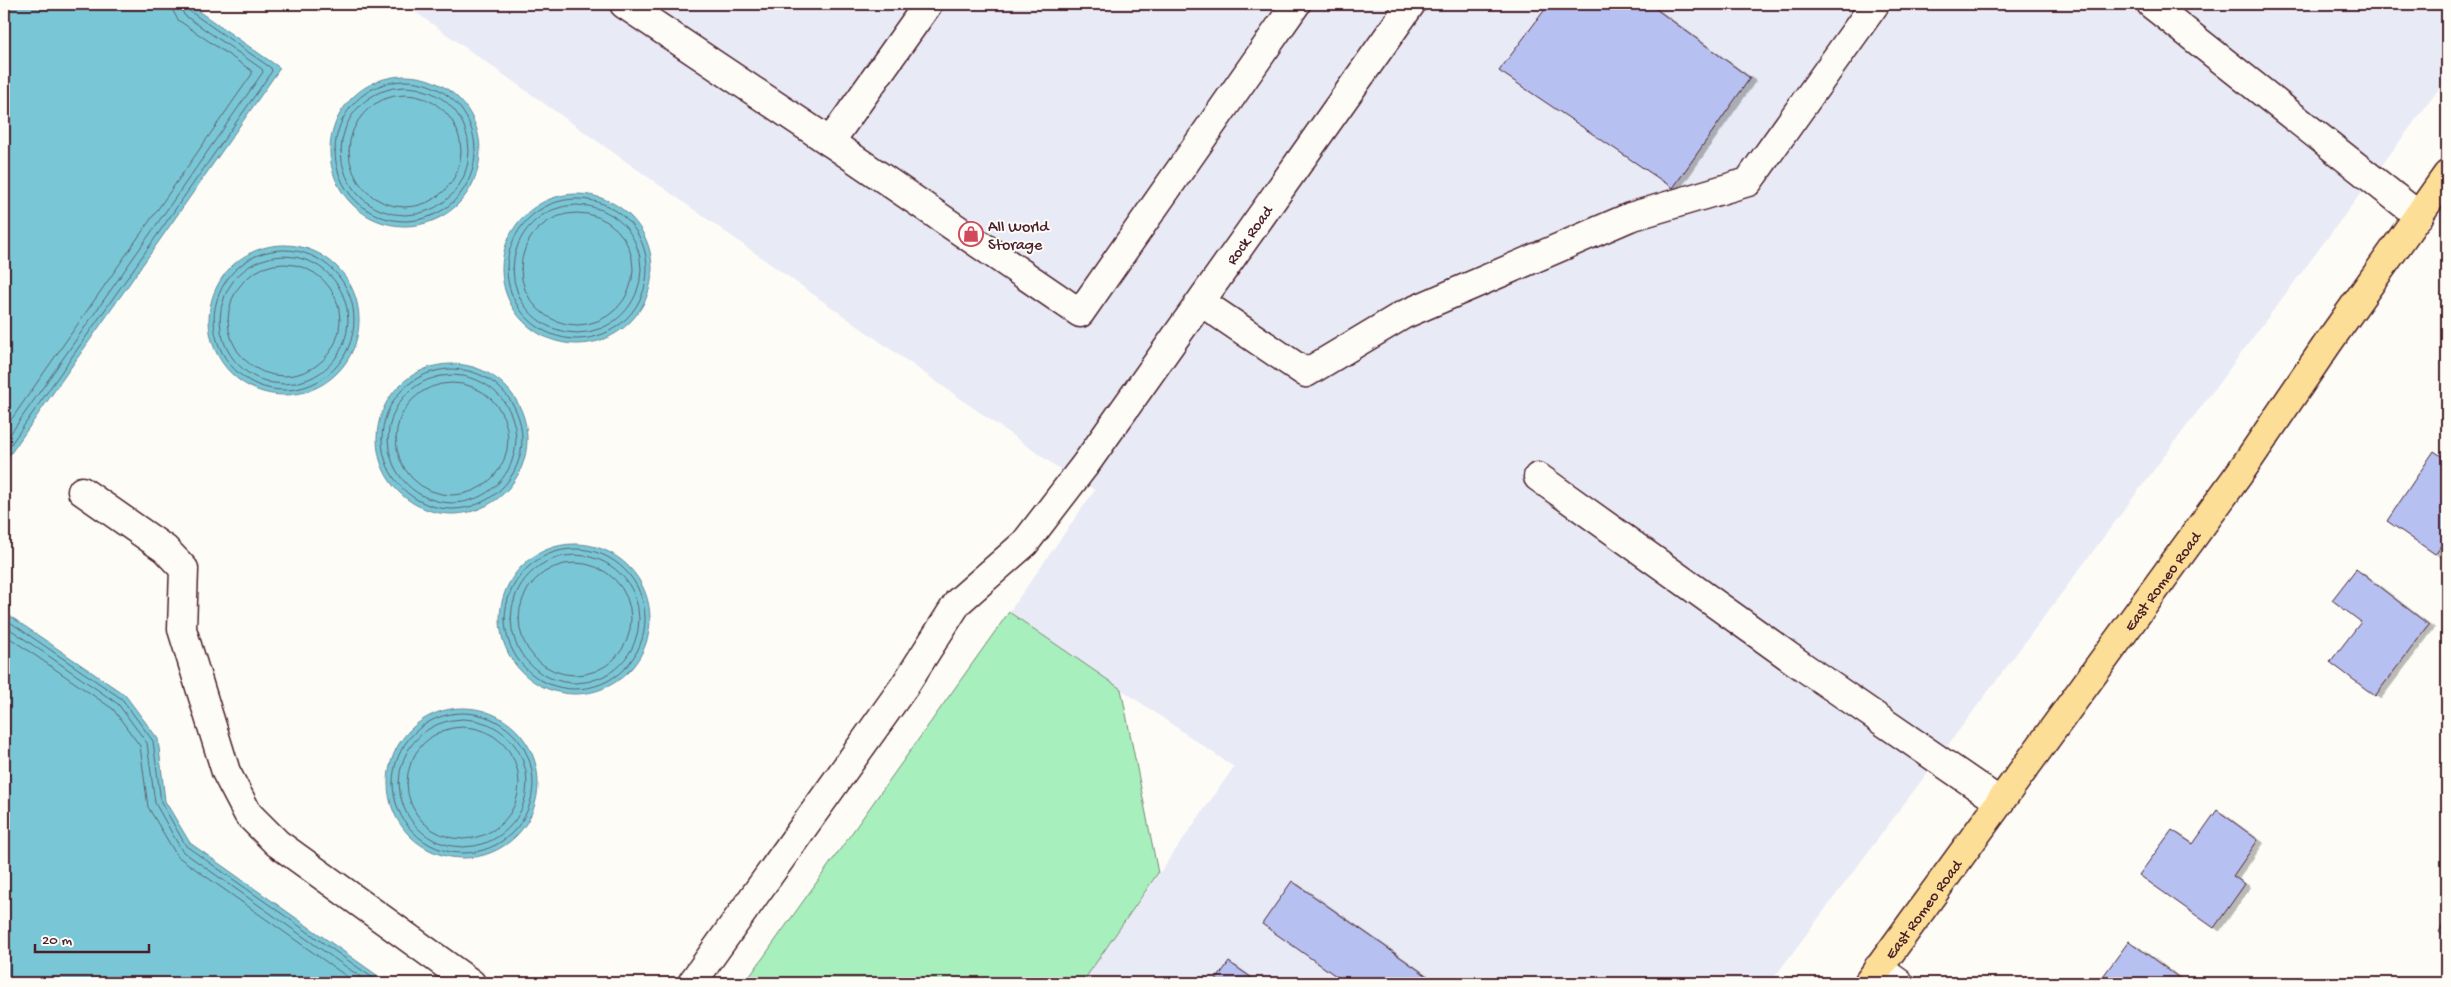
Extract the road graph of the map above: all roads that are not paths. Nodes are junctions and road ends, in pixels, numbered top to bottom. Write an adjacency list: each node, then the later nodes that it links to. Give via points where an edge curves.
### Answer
1 (624, 4): 7 (street)
2 (928, 4): 7 (street)
3 (1296, 4): 7 (street, via 1080,313)
4 (1411, 4): 10 (street, Rock Road)
5 (1875, 4): 10 (street, via 1748,182 1621,221 1404,315 1306,373)
6 (2151, 4): 9 (street)
7 (830, 142)
8 (2447, 175): 9 (main road, East Romeo Road)
9 (2419, 216): 13 (main road, East Romeo Road, via 2239,474)
10 (1201, 302): 16 (street, Rock Road, via 1084,466 1024,543 958,602 905,685)
11 (1538, 477): 13 (street, via 1805,668)
12 (82, 491): 15 (street, via 165,549 184,569 182,629 226,772 248,814 277,843)
13 (2000, 802): 14 (main road, East Romeo Road)
14 (1882, 978)
15 (471, 983)
16 (692, 983)

